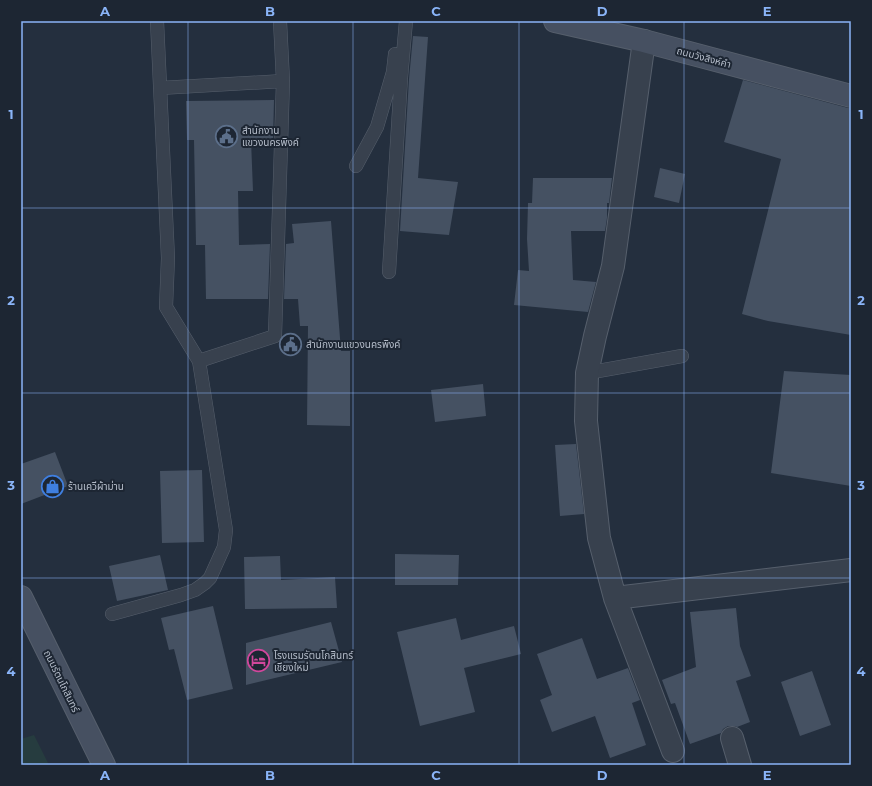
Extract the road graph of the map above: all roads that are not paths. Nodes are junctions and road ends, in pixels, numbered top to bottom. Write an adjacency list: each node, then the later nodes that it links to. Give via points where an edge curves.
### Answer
1 (157, 21): 8 (lane)
2 (280, 21): 7 (lane)
3 (400, 21): 10 (lane, via 392,72 377,127)
4 (406, 21): 11 (lane)
5 (555, 21): 6 (street, ถนนวังสิงห์คำ)
6 (644, 41): 9 (street, ถนนวังสิงห์คำ); 14 (street, via 613,266)
7 (283, 81): 8 (lane); 13 (lane, via 275,336)
8 (160, 88): 13 (lane, via 168,258 166,307)
9 (851, 96)
10 (356, 166)
11 (389, 272)
12 (682, 356): 14 (lane)
13 (199, 361): 18 (lane, via 226,530 224,546 210,578 195,590)
14 (587, 373): 17 (street, via 586,421 599,538)
15 (851, 570): 17 (street)
16 (21, 597): 21 (street, ถนนรัตนโกสินทร์)
17 (615, 598): 20 (street)
18 (112, 614)
19 (732, 738): 22 (street)
20 (674, 751)
21 (104, 765)
22 (740, 765)

